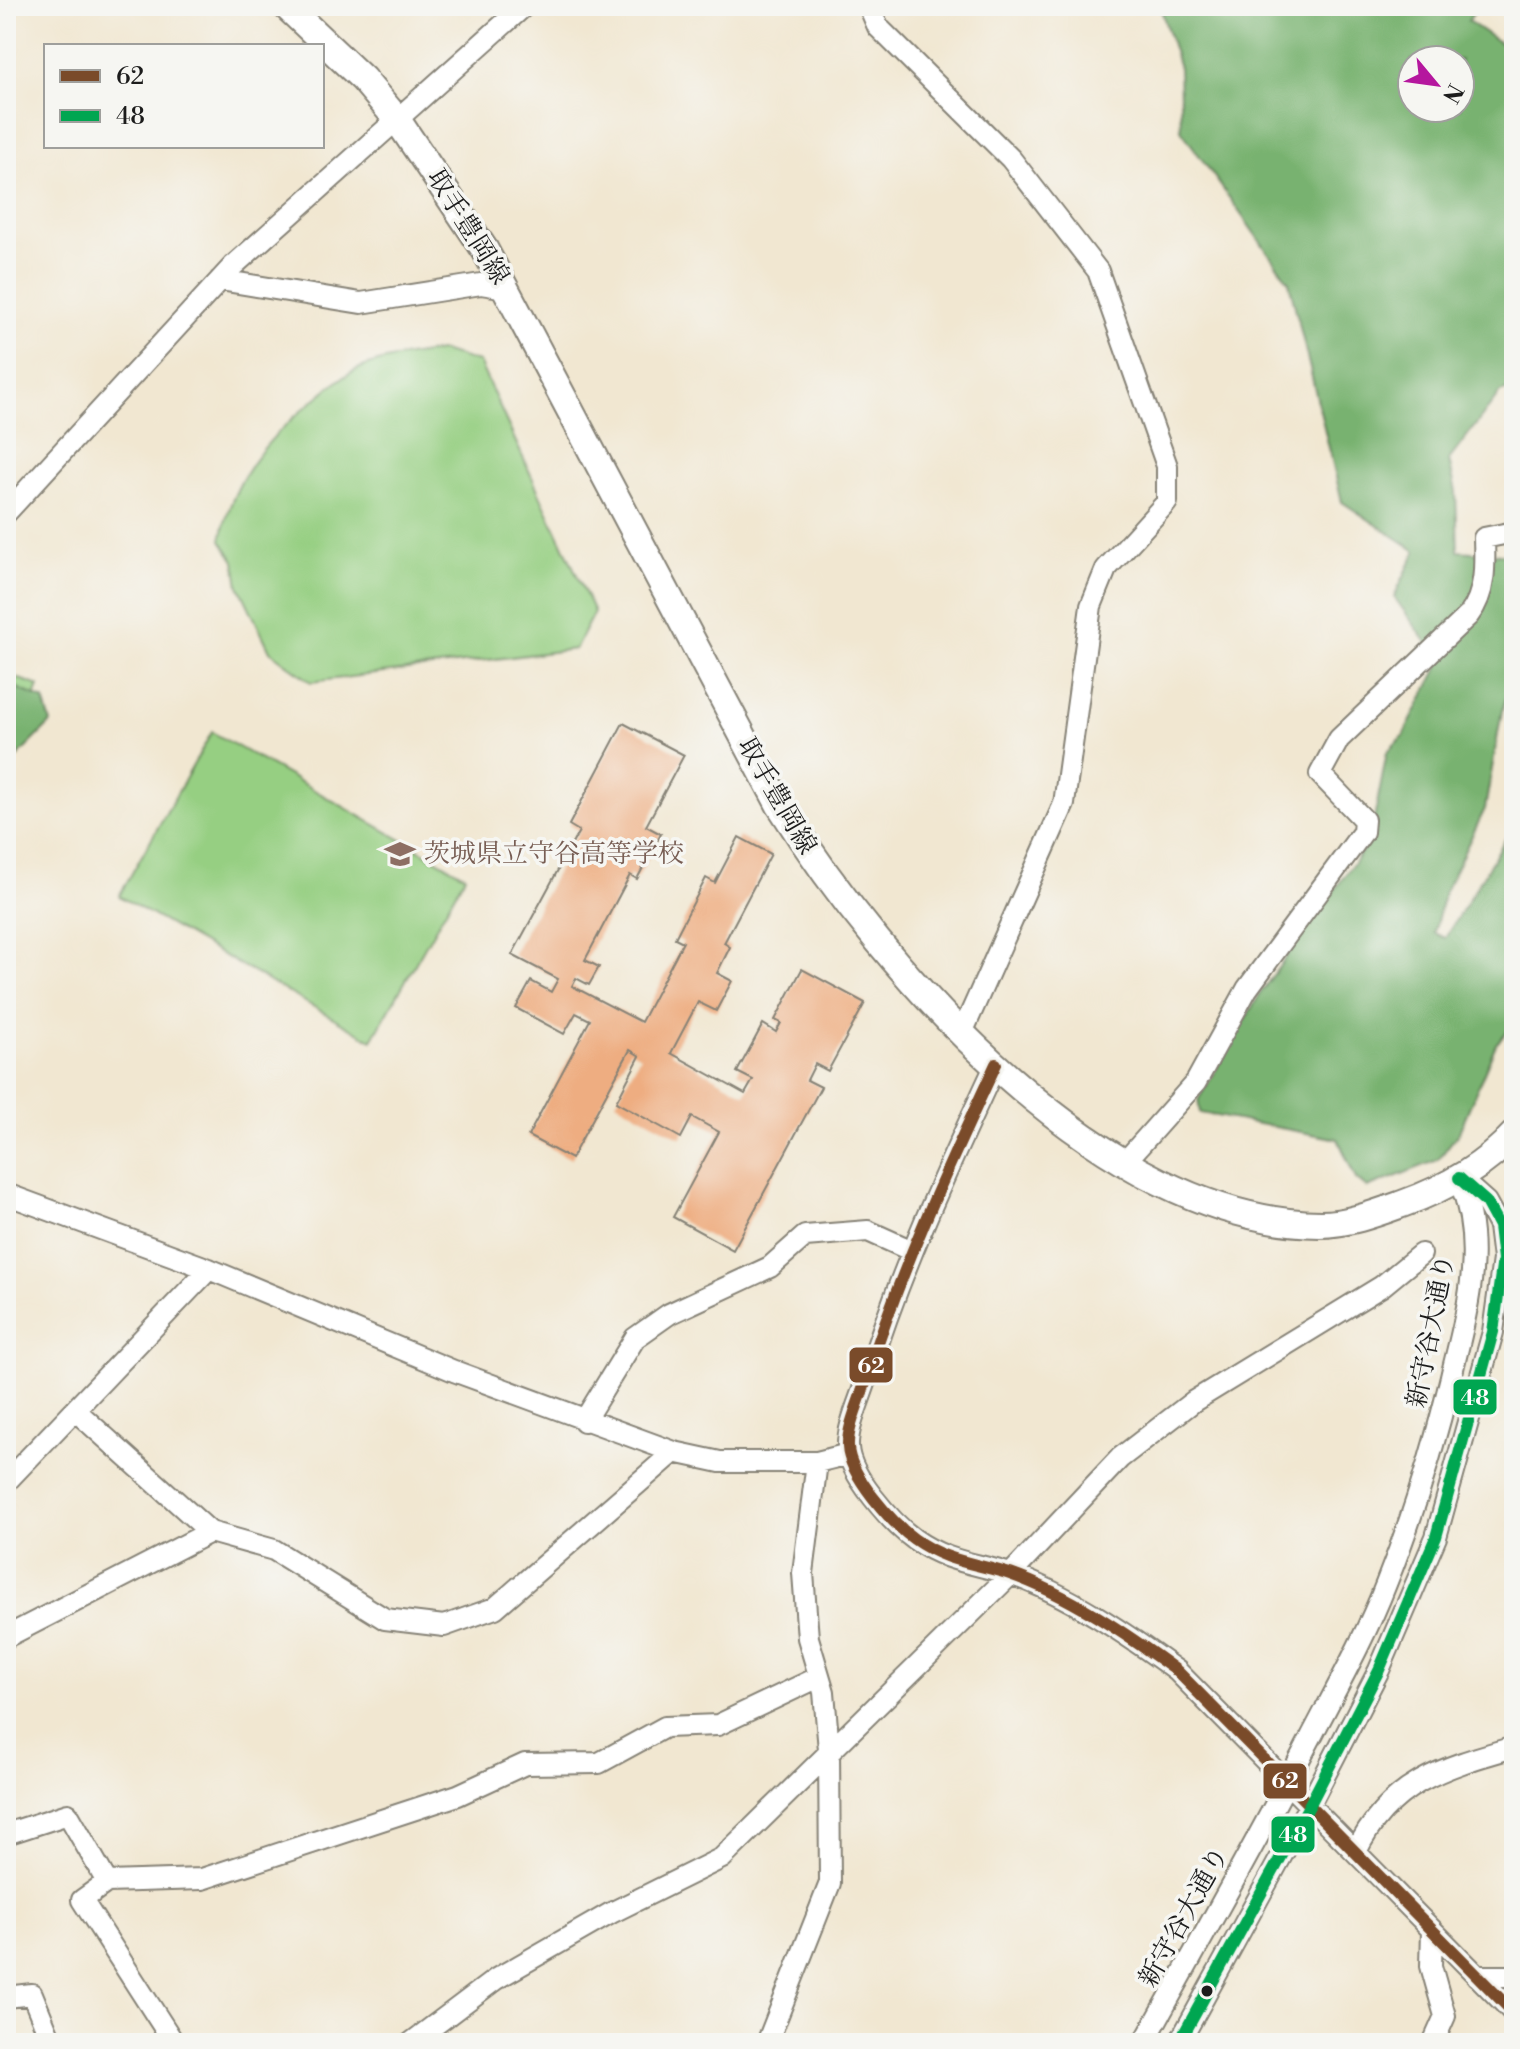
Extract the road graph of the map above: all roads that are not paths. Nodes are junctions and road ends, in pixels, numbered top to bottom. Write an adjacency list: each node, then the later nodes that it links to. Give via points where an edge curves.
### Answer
1 (286, 6): 4 (main road, 取手豊岡線)
2 (524, 6): 4 (street)
3 (869, 6): 9 (street, via 878,27 1011,159 1098,271 1167,466 1167,502 1106,569 1091,606 1064,804)
4 (396, 118): 5 (street); 6 (main road, 取手豊岡線)
5 (220, 280): 6 (street, via 361,303 481,284); 7 (street)
6 (507, 288): 9 (main road, 取手豊岡線, via 779,804 879,945)
7 (6, 513)
8 (1514, 532): 12 (street, via 1484,538 1485,567 1477,604 1469,615 1339,739 1320,774 1364,820 1363,832 1247,989 1196,1082)
9 (962, 1033): 10 (main road, 取手豊岡線)
10 (996, 1064): 12 (main road, 取手豊岡線, via 1056,1115); 16 (street)
11 (1514, 1134): 13 (main road, 取手豊岡線)
12 (1125, 1162): 13 (main road, 取手豊岡線, via 1236,1213 1323,1224 1379,1212)
13 (1459, 1178): 19 (street, via 1486,1202 1499,1226); 32 (street, 新守谷大通り, via 1472,1212 1475,1264 1440,1422 1386,1586)
14 (6, 1194): 18 (street)
15 (1514, 1233): 19 (street)
16 (910, 1250): 21 (street, via 868,1231 805,1236 770,1267 669,1314 635,1338); 23 (street, via 849,1438)
17 (1421, 1254): 27 (street, via 1382,1286 1194,1401 1120,1458)
18 (209, 1269): 20 (street); 21 (street)
19 (1499, 1303): 33 (street, via 1436,1537 1379,1670)
20 (75, 1410): 25 (street); 26 (street)
21 (584, 1421): 22 (street)
22 (674, 1452): 24 (street, via 720,1462); 26 (street, via 495,1608 444,1626 385,1619 274,1550)
23 (849, 1454): 24 (street); 27 (street, via 860,1479 914,1538 958,1563)
24 (817, 1462): 29 (street, via 803,1573 808,1638)
25 (6, 1482)
26 (210, 1532): 28 (street)
27 (1010, 1575): 31 (street); 32 (street, via 1116,1626 1177,1671)
28 (6, 1637)
29 (819, 1677): 31 (street); 36 (street, via 718,1725 665,1727 599,1763 525,1764 458,1795 202,1879)
30 (1514, 1747): 35 (street, via 1428,1775 1400,1793 1368,1826)
31 (829, 1750): 44 (street, via 722,1858 496,1979); 45 (street, via 830,1883)
32 (1289, 1781): 33 (street); 46 (street, 新守谷大通り)
33 (1310, 1804): 35 (street); 47 (street)
34 (6, 1834): 36 (street, via 68,1814)
35 (1356, 1852): 37 (street)
36 (107, 1882): 43 (street, via 82,1900)
37 (1432, 1930): 38 (street); 48 (street, via 1431,1966 1445,2016)
38 (1477, 1976): 39 (street); 41 (street)
39 (1514, 1976)
40 (6, 1997): 42 (street, via 32,1994)
41 (1514, 2013)
42 (52, 2043)
43 (174, 2043)
44 (411, 2043)
45 (767, 2043)
46 (1144, 2043)
47 (1179, 2043)
48 (1433, 2043)

